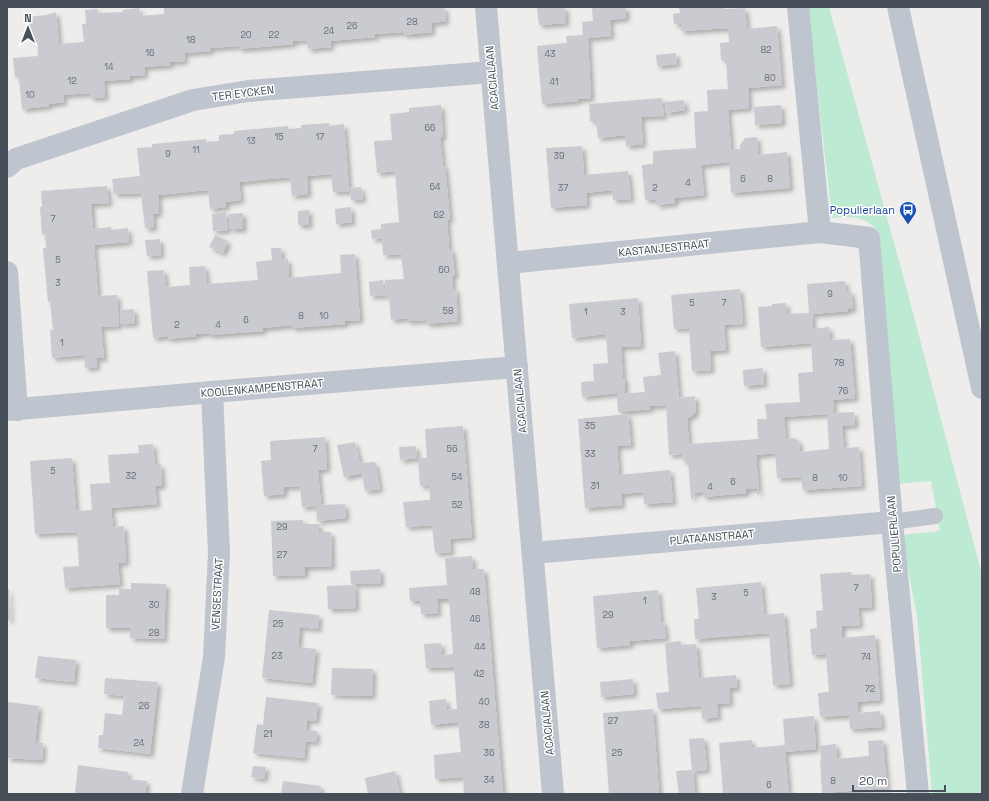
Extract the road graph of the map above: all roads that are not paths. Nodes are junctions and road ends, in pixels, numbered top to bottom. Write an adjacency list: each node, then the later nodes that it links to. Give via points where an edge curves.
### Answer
1 (486, 7): 4 (street, ACACIALAAN)
2 (798, 7): 6 (street)
3 (898, 7): 10 (street)
4 (492, 72): 5 (street, TER EYCKEN, via 248,91 193,100 16,159); 7 (street, ACACIALAAN)
5 (7, 167)
6 (820, 232): 7 (street, KASTANJESTRAAT); 14 (street, POPULIERLAAN, via 869,238)
7 (508, 263): 9 (street, ACACIALAAN)
8 (7, 272): 12 (street)
9 (517, 367): 11 (street, KOOLENKAMPENSTRAAT); 15 (street, ACACIALAAN)
10 (982, 388)
11 (212, 392): 12 (street, KOOLENKAMPENSTRAAT); 16 (street, VENSESTRAAT, via 219,561 214,656)
12 (12, 410)
13 (935, 516): 14 (lane)
14 (892, 522): 15 (street, PLATAANSTRAAT); 18 (street, POPULIERLAAN)
15 (532, 553): 17 (street, ACACIALAAN)
16 (192, 794)
17 (553, 794)
18 (918, 794)

